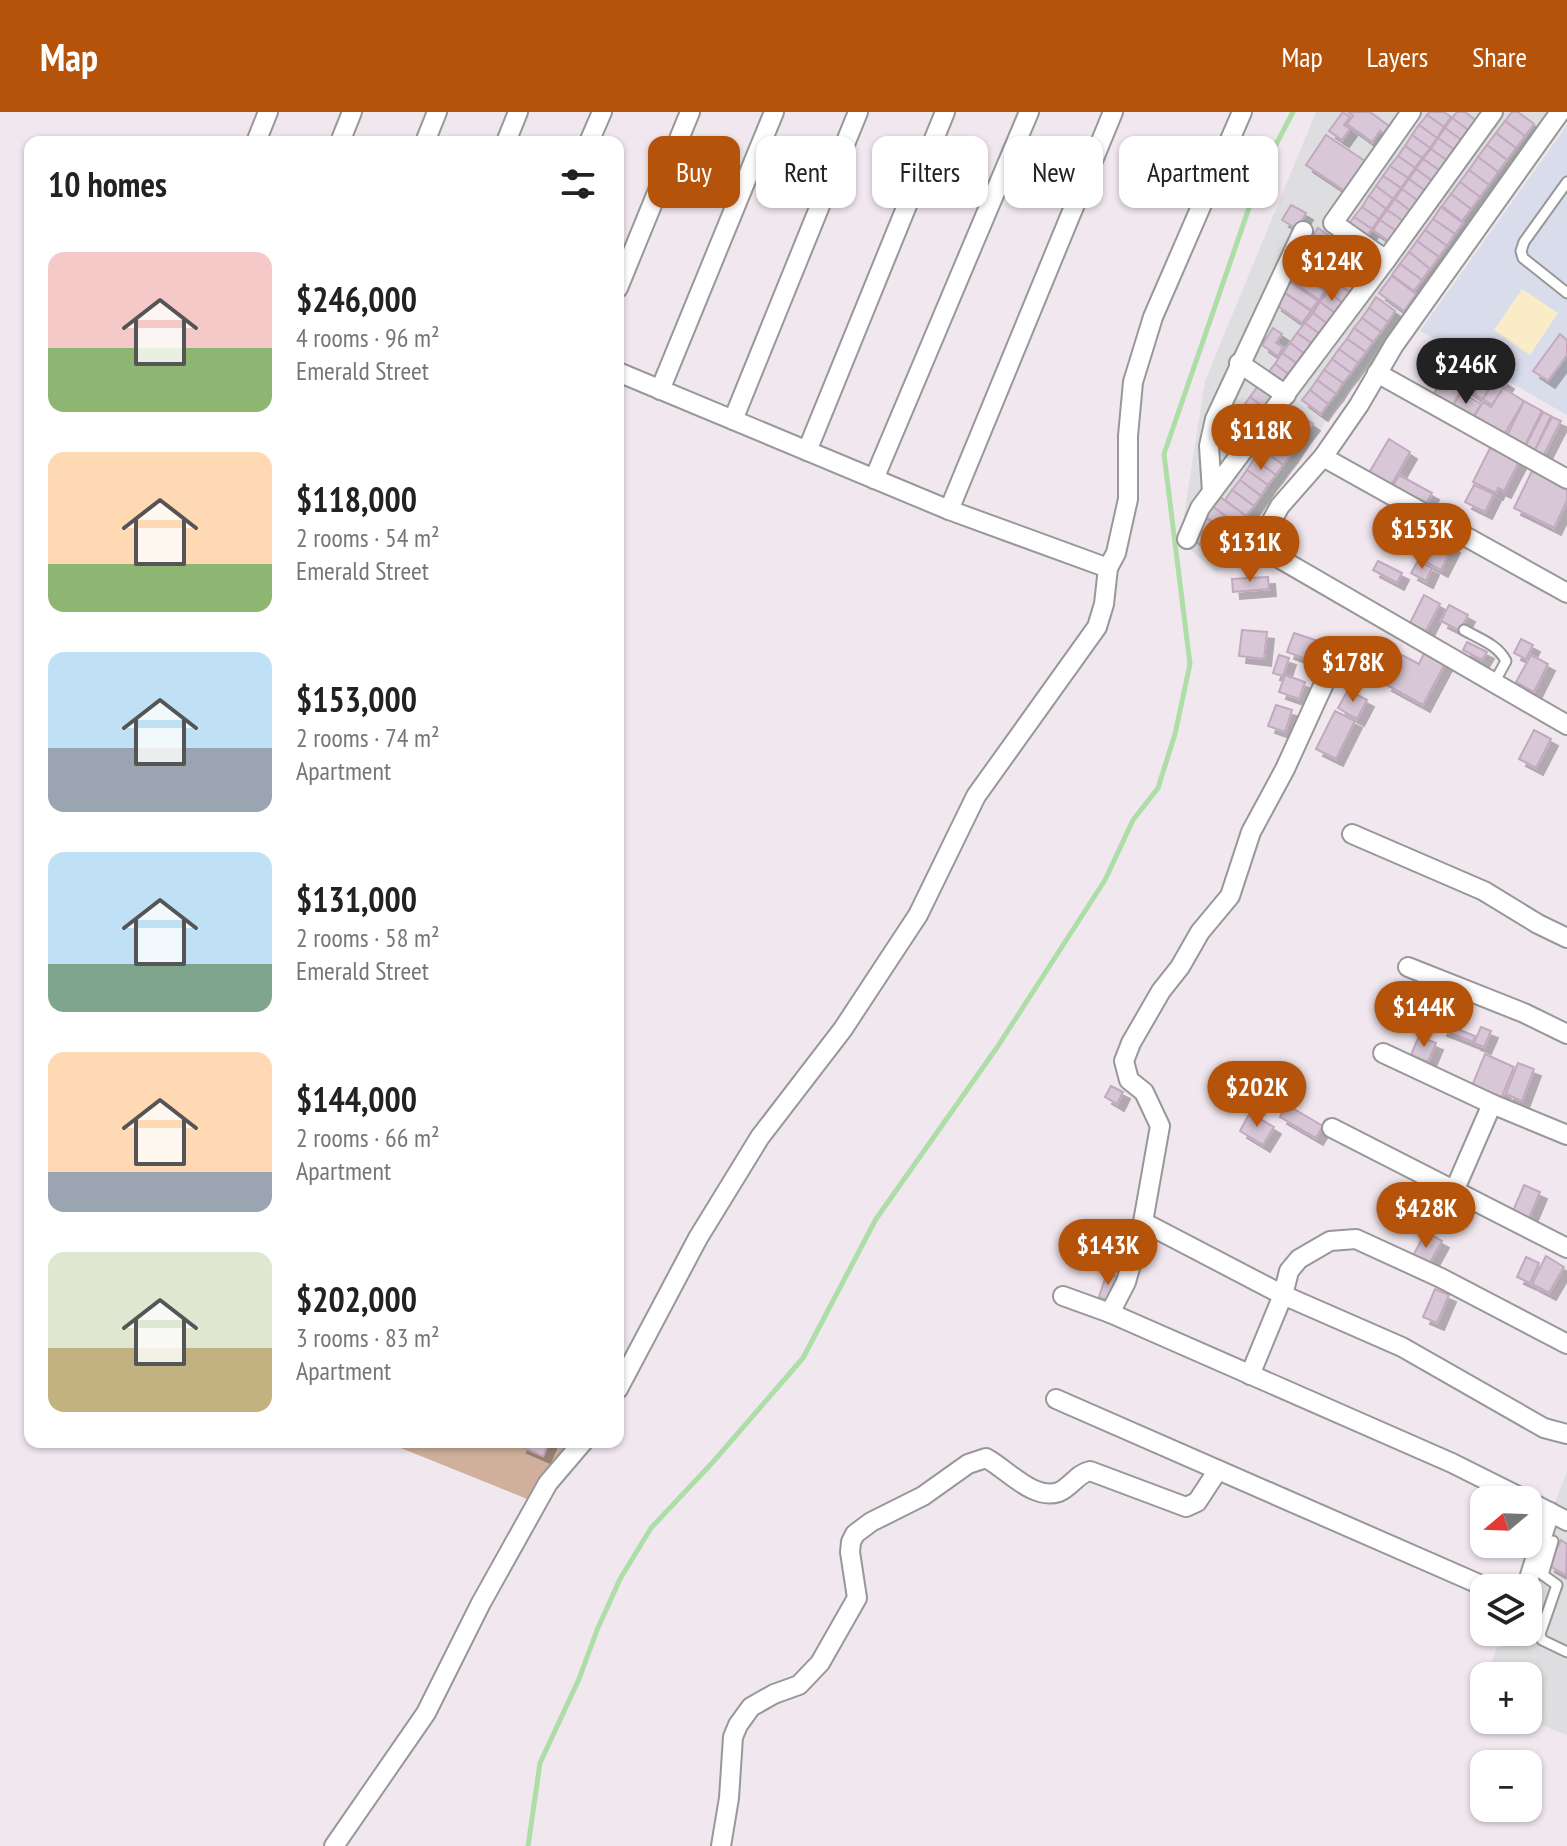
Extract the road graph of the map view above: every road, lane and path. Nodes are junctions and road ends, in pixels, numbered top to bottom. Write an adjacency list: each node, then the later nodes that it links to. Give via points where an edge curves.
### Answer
1 (268, 112): 16 (street)
2 (352, 112): 17 (street)
3 (437, 112): 18 (street)
4 (518, 112): 19 (street)
5 (602, 112): 20 (street)
6 (690, 112): 24 (street)
7 (774, 112): 29 (street)
8 (858, 112): 31 (street)
9 (945, 112): 32 (street)
10 (1029, 112): 34 (street)
11 (1113, 112): 37 (street)
12 (1242, 112): 39 (street, via 1153,317 1133,382 1128,499)
13 (1411, 112): 23 (street, via 1333,223)
14 (1493, 112): 23 (street)
15 (1560, 112): 27 (street)
16 (258, 136)
17 (342, 136)
18 (427, 136)
19 (508, 136)
20 (592, 136)
21 (1567, 182): 25 (lane, via 1521,251)
22 (1303, 231): 26 (street)
23 (1386, 260): 30 (street)
24 (624, 273)
25 (1567, 293)
26 (1239, 363): 30 (street); 36 (street, via 1209,446)
27 (1377, 373): 33 (street); 35 (street)
28 (624, 375): 29 (street)
29 (660, 390): 31 (street)
30 (1286, 395): 36 (street)
31 (733, 420): 32 (street)
32 (807, 451): 34 (street)
33 (1323, 457): 40 (street); 43 (street, via 1280,506 1256,551)
34 (874, 479): 37 (street)
35 (1567, 479)
36 (1212, 492): 38 (street)
37 (949, 510): 39 (street)
38 (1187, 539)
39 (1108, 568): 61 (street, via 1097,627 976,796 918,915 843,1029 760,1137 698,1238)
40 (1567, 593)
41 (1464, 630): 43 (lane, via 1503,654 1506,661)
42 (1332, 666): 54 (street, via 1251,832 1230,896 1161,991 1124,1061 1129,1080 1144,1092 1160,1126)
43 (1494, 683): 44 (street)
44 (1567, 725)
45 (1352, 834): 46 (street, via 1484,891)
46 (1567, 938)
47 (1408, 967): 48 (street)
48 (1567, 1034)
49 (1383, 1053): 50 (street)
50 (1492, 1104): 52 (street); 53 (street)
51 (1332, 1128): 53 (street)
52 (1567, 1135)
53 (1455, 1189): 55 (street)
54 (1143, 1222): 56 (street); 58 (street, via 1126,1282)
55 (1567, 1248)
56 (1283, 1295): 59 (street, via 1289,1271 1299,1259 1330,1241 1356,1239); 60 (street); 63 (street, via 1402,1347 1544,1428)
57 (1063, 1296): 58 (street)
58 (1110, 1313): 60 (street)
59 (1567, 1344)
60 (1250, 1375): 66 (street)
61 (624, 1378)
62 (1056, 1399): 65 (street)
63 (1567, 1434)
64 (578, 1448): 73 (street, via 548,1483 426,1713)
65 (1218, 1470): 70 (street); 74 (street, via 1197,1502 1186,1507 1090,1471 1051,1494 1027,1486 986,1458 855,1534 850,1552 857,1598 820,1663 799,1685 751,1707 738,1725)
66 (1497, 1486)
67 (1558, 1516): 69 (street)
68 (1553, 1541): 71 (lane, via 1543,1575)
69 (1532, 1574)
70 (1470, 1580)
71 (1562, 1587): 72 (lane, via 1540,1634)
72 (1567, 1652)
73 (334, 1846)
74 (721, 1846)

